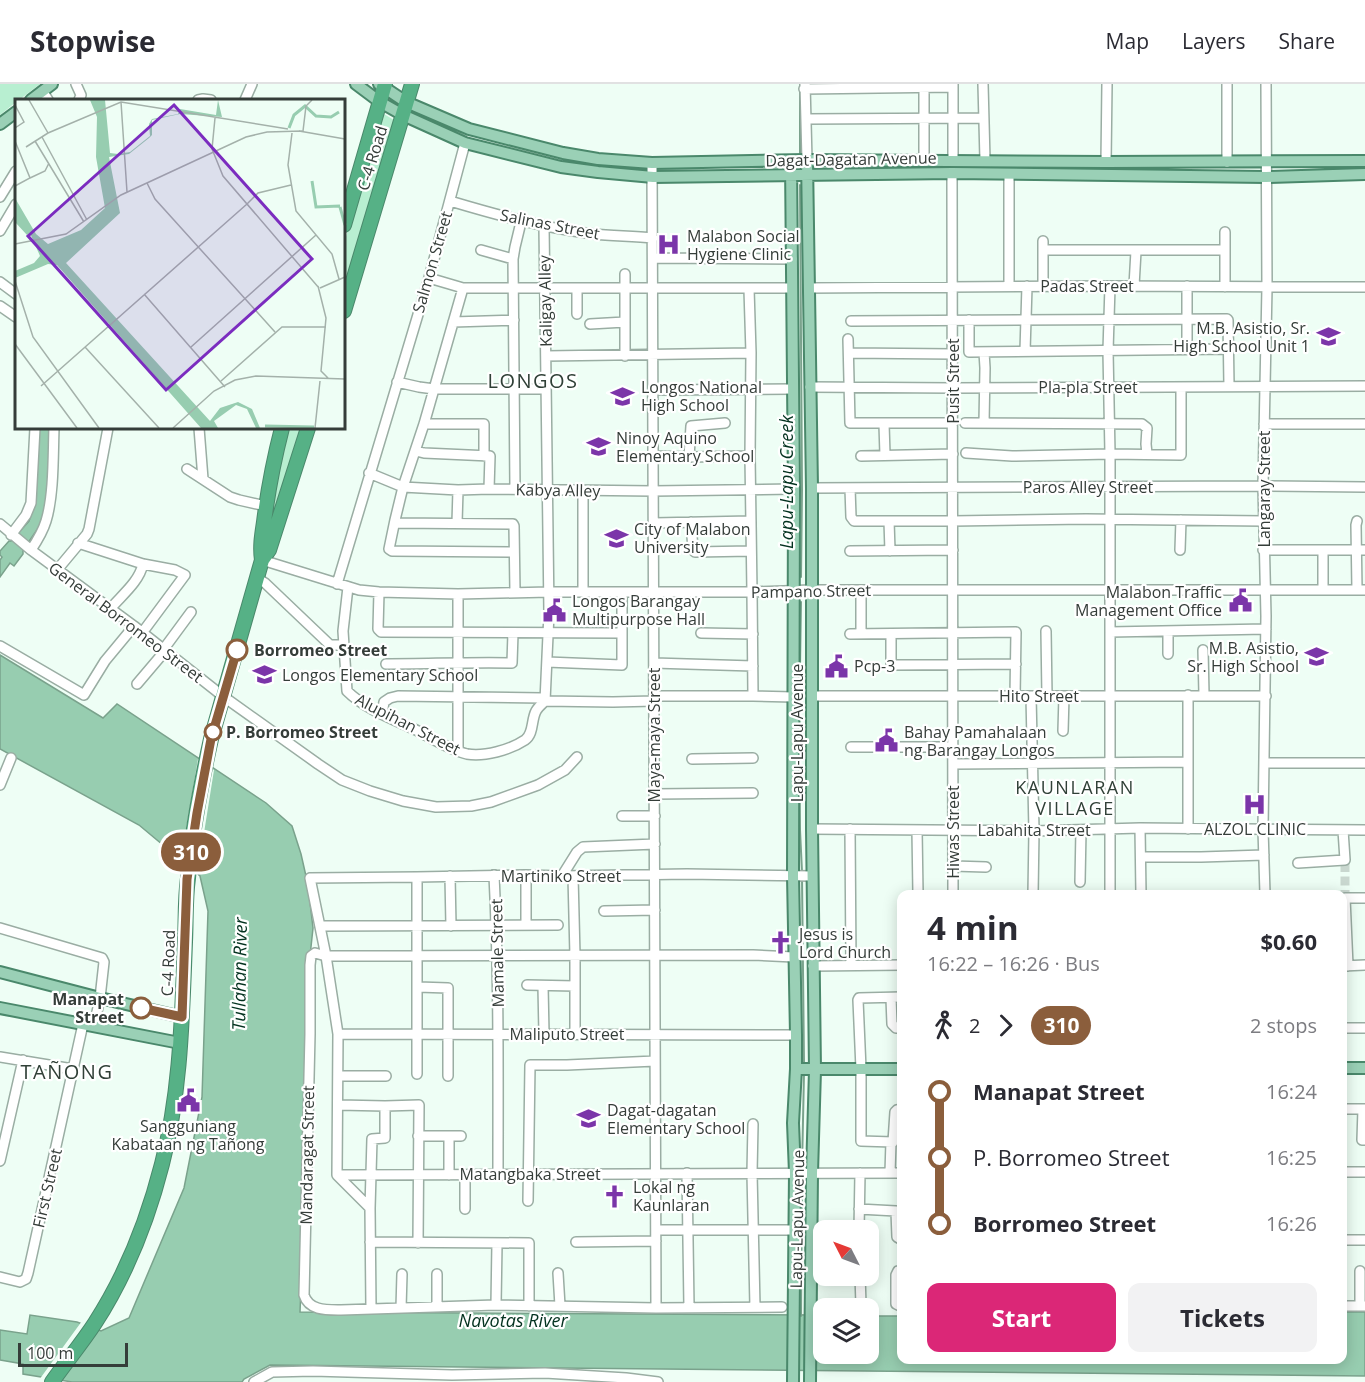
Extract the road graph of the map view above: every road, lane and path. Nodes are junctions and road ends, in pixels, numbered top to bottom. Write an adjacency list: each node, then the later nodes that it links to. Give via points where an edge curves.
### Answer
1 (52, 84): 14 (main road)
2 (76, 84): 15 (street)
3 (252, 84): 16 (street)
4 (356, 84): 17 (main road, Dagat-Dagatan Avenue)
5 (412, 84): 18 (highway, C-4 Road)
6 (983, 84): 22 (street)
7 (1107, 84): 32 (street)
8 (1227, 84): 33 (street)
9 (1266, 84): 34 (street, Langaray Street)
10 (383, 85): 17 (highway, C-4 Road); 18 (main road, Dagat-Dagatan Avenue)
11 (953, 86): 13 (street); 21 (street)
12 (805, 87): 13 (street); 23 (street, Lapu-Lapu Avenue)
13 (924, 88): 20 (street)
14 (46, 96)
15 (79, 99)
16 (245, 99)
17 (380, 102): 18 (main road, Dagat-Dagatan Avenue); 49 (highway, C-4 Road)
18 (404, 108): 25 (main road, Dagat-Dagatan Avenue); 36 (main road, Dagat-Dagatan Avenue, via 563,153); 85 (highway, C-4 Road)
19 (15, 113): 24 (main road)
20 (924, 118): 21 (street); 23 (street); 29 (street)
21 (952, 118): 22 (street); 30 (street)
22 (983, 118): 27 (street)
23 (806, 119): 26 (street, Lapu-Lapu Avenue)
24 (0, 124)
25 (465, 142): 44 (main road, Dagat-Dagatan Avenue, via 561,167); 47 (street, Salmon Street)
26 (807, 160): 28 (main road, Dagat-Dagatan Avenue); 29 (main road, Dagat-Dagatan Avenue); 41 (main road, Lapu-Lapu Avenue)
27 (985, 160): 30 (main road, Dagat-Dagatan Avenue); 32 (main road, Dagat-Dagatan Avenue)
28 (791, 161): 36 (main road, Dagat-Dagatan Avenue); 43 (main road, Lapu-Lapu Avenue)
29 (924, 161): 30 (main road, Dagat-Dagatan Avenue)
30 (952, 161)
31 (1365, 161): 35 (main road, Dagat-Dagatan Avenue)
32 (1106, 162): 33 (main road, Dagat-Dagatan Avenue)
33 (1227, 162): 34 (main road, Dagat-Dagatan Avenue)
34 (1266, 162): 35 (main road, Dagat-Dagatan Avenue); 45 (street, Langaray Street)
35 (1334, 162): 42 (main road)
36 (652, 163): 44 (street, Maya-maya Street)
37 (15, 173): 46 (street)
38 (952, 173): 39 (main road, Dagat-Dagatan Avenue); 41 (main road, Dagat-Dagatan Avenue); 79 (street, Pusit Street)
39 (1009, 174): 45 (main road, Dagat-Dagatan Avenue); 64 (street)
40 (1365, 174): 42 (main road, Dagat-Dagatan Avenue)
41 (808, 175): 43 (main road, Dagat-Dagatan Avenue); 78 (main road, Lapu-Lapu Avenue)
42 (1334, 175): 45 (main road, Dagat-Dagatan Avenue)
43 (791, 176): 44 (main road, Dagat-Dagatan Avenue); 60 (main road, Lapu-Lapu Avenue)
44 (652, 177): 54 (street, Maya-maya Street)
45 (1266, 177): 71 (street, Langaray Street)
46 (0, 197)
47 (450, 201): 50 (street, Salinas Street); 62 (street, Salmon Street)
48 (15, 206): 52 (street)
49 (345, 222)
50 (521, 222): 51 (street, Salinas Street); 59 (street)
51 (544, 226): 54 (street, Salinas Street); 75 (street, Kaligay Alley)
52 (0, 231)
53 (1225, 232): 56 (street)
54 (653, 238): 58 (street, Maya-maya Street)
55 (481, 250): 59 (street)
56 (1225, 250): 57 (street); 70 (street)
57 (1136, 251): 66 (street, via 1043,245); 68 (street)
58 (653, 258): 60 (street); 81 (street, Maya-maya Street)
59 (513, 259): 74 (street)
60 (792, 259): 77 (main road, Lapu-Lapu Avenue)
61 (626, 274): 76 (street)
62 (429, 278): 73 (street); 110 (street, Salmon Street)
63 (0, 282): 83 (street)
64 (1009, 286): 65 (street, Padas Street); 79 (street, Padas Street)
65 (1028, 286): 66 (street, Padas Street); 94 (street)
66 (1043, 286): 67 (street, Padas Street)
67 (1110, 286): 68 (street, Padas Street); 90 (street)
68 (1134, 286): 69 (street, Padas Street)
69 (1186, 286): 70 (street, Padas Street); 91 (street)
70 (1225, 287): 71 (street, Padas Street)
71 (1267, 287): 72 (street, Padas Street); 112 (street, Langaray Street)
72 (1365, 287)
73 (463, 288): 74 (street); 95 (street)
74 (513, 288): 75 (street); 88 (street)
75 (545, 288): 80 (street); 107 (street, Kaligay Alley)
76 (625, 288): 80 (street); 81 (street); 96 (street)
77 (792, 288): 82 (street); 124 (main road, Lapu-Lapu Avenue)
78 (808, 288): 79 (street, Padas Street); 114 (main road, Lapu-Lapu Avenue)
79 (952, 288): 93 (street, Pusit Street)
80 (577, 289): 86 (street)
81 (653, 289): 82 (street); 109 (street, Maya-maya Street)
82 (750, 289): 104 (street)
83 (15, 293)
84 (0, 306): 87 (street)
85 (345, 308)
86 (577, 314)
87 (15, 315)
88 (514, 320): 95 (street); 122 (street)
89 (969, 320): 93 (street); 94 (street); 103 (street, via 969,352)
90 (1109, 320): 91 (street); 94 (street); 102 (street)
91 (1186, 320): 99 (street, via 1228,320); 100 (street)
92 (851, 321): 93 (street)
93 (952, 321): 106 (street, Pusit Street)
94 (1026, 321): 101 (street)
95 (453, 322): 121 (street)
96 (625, 322): 97 (street); 108 (street)
97 (590, 324)
98 (848, 339): 105 (street)
99 (1229, 349): 100 (street); 111 (street)
100 (1187, 350): 102 (street)
101 (1025, 351): 102 (street); 103 (street)
102 (1108, 351): 117 (street)
103 (984, 352): 116 (street)
104 (751, 353): 109 (street); 119 (street)
105 (849, 353): 106 (street); 115 (street)
106 (952, 354): 120 (street, Pusit Street)
107 (546, 356): 108 (street); 123 (street, Kaligay Alley)
108 (625, 356): 109 (street)
109 (653, 356): 125 (street, Maya-maya Street)
110 (397, 382): 121 (street); 153 (street, Salmon Street)
111 (1229, 386): 112 (street, Pla-pla Street); 118 (street, Pla-pla Street)
112 (1265, 386): 113 (street, Pla-pla Street); 134 (street, Langaray Street)
113 (1365, 386)
114 (810, 387): 115 (street, Pla-pla Street); 159 (main road, Lapu-Lapu Avenue)
115 (849, 387): 120 (street, Pla-pla Street); 132 (street, via 850,423)
116 (985, 387): 117 (street, Pla-pla Street); 120 (street, Pla-pla Street); 129 (street)
117 (1108, 387): 118 (street, Pla-pla Street); 133 (street)
118 (1181, 387): 145 (street, via 1182,455)
119 (751, 388): 124 (street); 125 (street); 149 (street)
120 (953, 388): 127 (street, Pusit Street)
121 (434, 389): 122 (street); 131 (street)
122 (514, 389): 123 (street); 163 (street)
123 (546, 389): 164 (street, Kaligay Alley)
124 (793, 389): 165 (main road, Lapu-Lapu Avenue)
125 (653, 390): 148 (street, Maya-maya Street)
126 (725, 423): 151 (street, via 691,426)
127 (953, 423): 132 (street); 143 (street, Pusit Street)
128 (965, 423): 129 (street)
129 (984, 423): 133 (street)
130 (1365, 423): 134 (street)
131 (424, 424): 141 (street); 147 (street, via 484,424)
132 (884, 424): 146 (street)
133 (1109, 424): 144 (street); 145 (street, via 1144,425)
134 (1264, 424): 155 (street, Langaray Street)
135 (34, 429): 183 (street, via 31,503)
136 (54, 429): 185 (street, via 46,521)
137 (108, 429): 184 (street, via 89,529)
138 (199, 429): 154 (street)
139 (282, 429): 170 (highway, C-4 Road)
140 (308, 429): 195 (highway, C-4 Road, via 269,550)
141 (416, 451): 147 (street); 156 (street)
142 (966, 453): 144 (street)
143 (953, 454): 146 (street); 161 (street, Pusit Street)
144 (1110, 454): 145 (street); 157 (street)
145 (1147, 454)
146 (885, 455): 150 (street)
147 (484, 456): 162 (street, via 490,456)
148 (653, 456): 151 (street); 168 (street, Maya-maya Street)
149 (750, 456): 151 (street); 169 (street)
150 (861, 456)
151 (689, 457)
152 (187, 469): 154 (street)
153 (369, 473): 156 (street, Kabya Alley); 199 (street, Salmon Street)
154 (203, 479): 170 (street, via 230,497)
155 (1263, 486): 157 (street, Paros Alley Street); 158 (street, Paros Alley Street); 173 (street, Langaray Street)
156 (403, 487): 166 (street, Kabya Alley); 179 (street)
157 (1110, 487): 161 (street, Paros Alley Street); 171 (street)
158 (1365, 487)
159 (812, 488): 160 (street, Paros Alley Street); 201 (main road, Lapu-Lapu Avenue)
160 (850, 488): 161 (street, Paros Alley Street); 175 (street, via 852,520)
161 (953, 488): 176 (street, Pusit Street)
162 (489, 489): 163 (street, Kabya Alley); 166 (street, Kabya Alley)
163 (515, 489): 164 (street, Kabya Alley)
164 (547, 489): 167 (street, Kabya Alley); 211 (street, Kaligay Alley)
165 (794, 489): 169 (street, Kabya Alley); 207 (main road, Lapu-Lapu Avenue)
166 (458, 490): 180 (street)
167 (584, 490): 168 (street, Kabya Alley); 212 (street)
168 (654, 490): 169 (street, Kabya Alley); 181 (street, Maya-maya Street)
169 (750, 490): 174 (street)
170 (266, 506): 195 (highway, C-4 Road)
171 (1110, 520): 172 (street); 176 (street); 208 (street)
172 (1181, 520): 173 (street); 187 (street)
173 (1264, 520): 188 (street, Langaray Street)
174 (751, 521): 177 (street); 191 (street)
175 (889, 521): 176 (street); 193 (street)
176 (953, 521): 186 (street, Pusit Street)
177 (691, 522): 181 (street); 191 (street, via 695,552)
178 (1357, 522): 190 (street)
179 (395, 523): 180 (street); 194 (street, via 389,549 392,551)
180 (457, 523): 194 (street, via 513,524)
181 (654, 523): 215 (street, Maya-maya Street)
182 (0, 524): 183 (street, General Borromeo Street)
183 (13, 536): 185 (street, General Borromeo Street)
184 (78, 543): 196 (street); 197 (street)
185 (28, 548): 197 (street, General Borromeo Street)
186 (953, 550): 193 (street); 203 (street, Pusit Street)
187 (1180, 550)
188 (1263, 550): 189 (street); 204 (street, Langaray Street)
189 (1323, 550): 190 (street); 205 (street)
190 (1360, 550): 206 (street)
191 (752, 551): 214 (street)
192 (850, 551): 193 (street)
193 (890, 551)
194 (514, 552): 210 (street)
195 (262, 560): 198 (highway, C-4 Road); 199 (street, Pampano Street)
196 (143, 564): 217 (street, via 136,580); 219 (street, via 185,575)
197 (57, 570): 217 (street, General Borromeo Street)
198 (257, 578): 234 (street, via 329,644); 258 (highway, C-4 Road)
199 (337, 584): 200 (street, Pampano Street)
200 (348, 587): 209 (street, Pampano Street); 234 (street, Alupihan Street)
201 (811, 590): 202 (street, Pampano Street); 207 (street, Pampano Street); 250 (main road, Lapu-Lapu Avenue)
202 (861, 590): 203 (street, Pampano Street); 232 (street)
203 (953, 590): 208 (street, Pampano Street); 229 (street, Hiwas Street)
204 (1265, 590): 205 (street, Pampano Street); 208 (street, Pampano Street); 220 (street, Langaray Street)
205 (1323, 590): 206 (street, Pampano Street)
206 (1361, 590)
207 (794, 591): 214 (street, Pampano Street); 260 (main road, Lapu-Lapu Avenue)
208 (1110, 591): 224 (street)
209 (379, 592): 216 (street, Pampano Street); 225 (street, via 381,633)
210 (514, 592): 211 (street, Pampano Street); 216 (street, Pampano Street)
211 (549, 592): 212 (street, Pampano Street); 223 (street, Kaligay Alley)
212 (584, 592): 213 (street, Pampano Street)
213 (622, 592): 215 (street, Pampano Street); 227 (street)
214 (753, 592): 215 (street, Pampano Street); 230 (street)
215 (654, 593): 241 (street, Maya-maya Street)
216 (458, 594): 225 (street)
217 (110, 609): 219 (street, General Borromeo Street)
218 (191, 612): 236 (street)
219 (138, 629): 235 (street, via 105,661 84,695); 236 (street, General Borromeo Street)
220 (1266, 629): 222 (street); 257 (street, Langaray Street)
221 (1046, 631): 254 (street)
222 (1168, 631): 224 (street); 238 (street)
223 (547, 632): 226 (street); 227 (street); 240 (street, Kaligay Alley)
224 (1110, 632): 256 (street)
225 (458, 633): 226 (street); 239 (street)
226 (513, 633): 239 (street, via 512,663)
227 (622, 633): 240 (street, via 622,665)
228 (701, 633): 230 (street)
229 (953, 633): 233 (street); 243 (street, Hiwas Street); 244 (street, via 1016,632)
230 (753, 634): 245 (street)
231 (850, 634): 232 (street)
232 (861, 634): 233 (street)
233 (891, 634): 243 (street, via 891,665)
234 (344, 645): 263 (street, Alupihan Street, via 347,691)
235 (0, 646)
236 (164, 650): 246 (street); 258 (street, General Borromeo Street)
237 (1203, 650): 248 (street)
238 (1168, 654)
239 (457, 662): 242 (street); 259 (street)
240 (547, 662): 262 (street, Kaligay Alley)
241 (654, 663): 245 (street); 261 (street, Maya-maya Street)
242 (386, 664)
243 (953, 664): 244 (street); 251 (street, Hiwas Street)
244 (1016, 664): 252 (street)
245 (753, 666): 249 (street)
246 (137, 684)
247 (1188, 695): 248 (street, Hito Street); 256 (street, Hito Street); 274 (street)
248 (1204, 695): 257 (street, Hito Street)
249 (753, 696): 260 (street); 261 (street)
250 (812, 696): 251 (street, Hito Street); 266 (main road, Lapu-Lapu Avenue)
251 (953, 696): 252 (street, Hito Street); 268 (street, Hiwas Street)
252 (1016, 696): 253 (street, Hito Street)
253 (1031, 696): 254 (street, Hito Street); 279 (street)
254 (1047, 696): 255 (street, Hito Street)
255 (1064, 696): 256 (street, Hito Street); 264 (street)
256 (1111, 696): 275 (street)
257 (1266, 696): 276 (street, Langaray Street)
258 (224, 697): 270 (street, General Borromeo Street, via 342,780 381,795 436,807 491,802 538,785 565,770); 350 (highway, C-4 Road, via 205,764 187,879)
259 (458, 697): 262 (street); 263 (street, via 398,696 384,702); 269 (street)
260 (793, 697): 265 (main road, Lapu-Lapu Avenue)
261 (654, 698): 262 (street, via 613,702); 282 (street, Maya-maya Street)
262 (545, 700): 269 (street, Alupihan Street, via 534,713 530,736 524,741 477,755)
263 (382, 714): 269 (street, Alupihan Street)
264 (1063, 731)
265 (793, 741): 266 (main road); 306 (main road, Lapu-Lapu Avenue)
266 (813, 741): 288 (main road, Lapu-Lapu Avenue)
267 (850, 747): 268 (street)
268 (953, 747): 278 (street, Hiwas Street)
269 (458, 751)
270 (577, 757)
271 (11, 758): 280 (street)
272 (753, 758): 273 (street)
273 (692, 759)
274 (1188, 762): 275 (street); 287 (street)
275 (1110, 763): 279 (street); 291 (street)
276 (1264, 763): 277 (street); 292 (street, Langaray Street)
277 (1365, 763)
278 (953, 764): 279 (street); 289 (street, Hiwas Street)
279 (1033, 764): 296 (street)
280 (0, 785)
281 (753, 793): 282 (street)
282 (655, 794): 284 (street, Maya-maya Street)
283 (622, 816): 284 (street)
284 (655, 816): 297 (street, Maya-maya Street)
285 (1140, 828): 287 (street, Labahita Street); 291 (street, Labahita Street); 299 (street)
286 (850, 829): 288 (street, Labahita Street); 295 (street, Labahita Street); 336 (street)
287 (1188, 829): 292 (street, Labahita Street)
288 (812, 830): 306 (main road, Lapu-Lapu Avenue)
289 (953, 830): 295 (street, Labahita Street); 296 (street, Labahita Street); 301 (street, Hiwas Street)
290 (1081, 830): 291 (street, Labahita Street); 296 (street, Labahita Street); 312 (street)
291 (1110, 830): 316 (street)
292 (1263, 830): 293 (street, Labahita Street); 298 (street, Langaray Street)
293 (1343, 830): 294 (street, Labahita Street); 300 (street, via 1345,862)
294 (1365, 830)
295 (917, 831): 313 (street)
296 (1034, 831): 315 (street)
297 (655, 843): 305 (street, Maya-maya Street); 308 (street, via 583,847)
298 (1264, 855): 299 (street); 318 (street, Langaray Street)
299 (1141, 857): 317 (street)
300 (1298, 863)
301 (953, 866): 302 (street); 314 (street, Hiwas Street)
302 (986, 867)
303 (526, 874): 304 (street, Martiniko Street); 308 (street, Martiniko Street); 324 (street)
304 (494, 875): 307 (street, Martiniko Street); 323 (street, Mamale Street)
305 (655, 875): 306 (street, Martiniko Street); 309 (street, Martiniko Street); 321 (street, Maya-maya Street)
306 (803, 875): 335 (main road, Lapu-Lapu Avenue); 339 (main road, Lapu-Lapu Avenue)
307 (450, 876): 310 (street, Martiniko Street); 328 (street)
308 (562, 876): 309 (street, Martiniko Street)
309 (573, 876): 333 (street)
310 (417, 877): 311 (street, Martiniko Street); 327 (street)
311 (310, 878): 326 (street, Mandaragat Street)
312 (1080, 882)
313 (918, 890)
314 (953, 890)
315 (1033, 890)
316 (1110, 890)
317 (1141, 890)
318 (1265, 890)
319 (1347, 897): 320 (street)
320 (1365, 898)
321 (655, 910): 322 (street); 334 (street, Maya-maya Street)
322 (604, 911)
323 (497, 925): 324 (street); 328 (street); 332 (street, Mamale Street)
324 (526, 925): 325 (street)
325 (558, 925)
326 (320, 926): 327 (street); 330 (street, Mandaragat Street)
327 (417, 926): 328 (street); 331 (street)
328 (451, 926)
329 (0, 928): 346 (street, via 102,958)
330 (326, 956): 331 (street); 355 (street, Mandaragat Street); 436 (street, Mandaragat Street, via 312,954 310,965 304,1295 306,1303 317,1308)
331 (418, 956): 332 (street); 345 (street)
332 (497, 956): 333 (street); 356 (street, Mamale Street)
333 (575, 956): 334 (street); 344 (street)
334 (655, 956): 335 (street); 359 (street, Maya-maya Street)
335 (794, 957): 362 (main road, Lapu-Lapu Avenue)
336 (851, 965): 337 (street); 339 (street)
337 (897, 965)
338 (1365, 965): 340 (street)
339 (813, 966): 373 (main road, Lapu-Lapu Avenue)
340 (1347, 966)
341 (0, 972): 346 (main road)
342 (527, 986): 343 (street)
343 (543, 986): 344 (street); 357 (street)
344 (575, 986): 358 (street)
345 (418, 987): 360 (street); 361 (street, via 448,987)
346 (100, 998): 350 (main road); 351 (street)
347 (891, 998): 348 (street); 352 (street, via 892,1024); 371 (street, via 858,1000)
348 (897, 998)
349 (0, 1008): 351 (main road)
350 (182, 1017): 363 (highway, C-4 Road)
351 (88, 1025): 363 (main road); 369 (street)
352 (897, 1028)
353 (1347, 1028): 354 (street)
354 (1365, 1028)
355 (338, 1034): 360 (street, Maliputo Street); 375 (street, Mandaragat Street)
356 (499, 1034): 357 (street, Maliputo Street); 361 (street, Maliputo Street); 400 (street, Mamale Street)
357 (544, 1034): 358 (street, Maliputo Street)
358 (575, 1034): 359 (street, Maliputo Street)
359 (655, 1034): 362 (street, Maliputo Street); 366 (street, Maya-maya Street)
360 (418, 1035): 361 (street, Maliputo Street); 374 (street)
361 (449, 1035): 377 (street)
362 (796, 1035): 370 (main road, Lapu-Lapu Avenue)
363 (180, 1043): 441 (highway, C-4 Road, via 173,1115 156,1188 142,1227 111,1295)
364 (0, 1057): 365 (street)
365 (23, 1060): 369 (street); 389 (street)
366 (655, 1061): 392 (street, Maya-maya Street); 401 (street, via 530,1065)
367 (1347, 1068): 368 (main road)
368 (1365, 1068)
369 (73, 1069): 428 (street, First Street, via 26,1279 20,1282)
370 (796, 1069): 373 (main road); 395 (main road, Lapu-Lapu Avenue)
371 (861, 1069): 372 (main road); 373 (main road); 387 (street, via 860,1139)
372 (897, 1069)
373 (815, 1070): 396 (main road, Lapu-Lapu Avenue)
374 (417, 1074)
375 (338, 1076): 376 (street); 378 (street, Mandaragat Street)
376 (386, 1076)
377 (448, 1076)
378 (339, 1105): 379 (street); 402 (street, Mandaragat Street)
379 (385, 1106): 384 (street, via 419,1105); 403 (street, via 385,1138 372,1139)
380 (1347, 1109): 381 (street)
381 (1364, 1109): 388 (street)
382 (897, 1110): 387 (street)
383 (753, 1124): 394 (street)
384 (418, 1136): 385 (street); 404 (street)
385 (449, 1136): 386 (street); 405 (street)
386 (461, 1136)
387 (895, 1140): 398 (street)
388 (1365, 1140)
389 (0, 1161)
390 (1347, 1172): 391 (street)
391 (1365, 1172)
392 (656, 1173): 393 (street, Matangbaka Street); 401 (street, Matangbaka Street); 414 (street, Maya-maya Street)
393 (687, 1173): 394 (street, Matangbaka Street); 413 (street)
394 (752, 1173): 395 (street, Matangbaka Street); 415 (street)
395 (795, 1173): 396 (street, Matangbaka Street); 416 (main road, Lapu-Lapu Avenue)
396 (812, 1173): 397 (street, Matangbaka Street); 444 (main road, Lapu-Lapu Avenue)
397 (860, 1173): 398 (street, Matangbaka Street); 410 (street)
398 (890, 1173): 399 (street, Matangbaka Street)
399 (897, 1173)
400 (498, 1174): 401 (street, Matangbaka Street); 406 (street, Matangbaka Street)
401 (527, 1174): 407 (street)
402 (337, 1175): 403 (street, Matangbaka Street); 408 (street, Mandaragat Street)
403 (370, 1175): 404 (street, Matangbaka Street); 408 (street)
404 (418, 1175): 405 (street, Matangbaka Street); 422 (street)
405 (449, 1175): 406 (street, Matangbaka Street)
406 (465, 1175): 409 (street)
407 (528, 1201)
408 (370, 1208): 420 (street)
409 (465, 1209)
410 (859, 1209): 411 (street); 412 (street)
411 (897, 1211)
412 (859, 1220)
413 (687, 1229): 414 (street); 415 (street); 439 (street)
414 (656, 1230): 419 (street, Maya-maya Street)
415 (753, 1230): 416 (street); 433 (street)
416 (795, 1230): 440 (main road, Lapu-Lapu Avenue)
417 (1347, 1240): 418 (street)
418 (1365, 1240)
419 (656, 1241): 421 (street); 438 (street, Maya-maya Street)
420 (370, 1242): 422 (street); 436 (street)
421 (576, 1242)
422 (417, 1243): 423 (street)
423 (497, 1243): 429 (street); 431 (street, via 529,1243)
424 (1360, 1271): 434 (street)
425 (558, 1273): 432 (street)
426 (402, 1274): 437 (street)
427 (437, 1274): 430 (street)
428 (0, 1277)
429 (496, 1305): 430 (street, Mandaragat Street); 431 (street, Mandaragat Street)
430 (437, 1306): 437 (street, Mandaragat Street)
431 (529, 1306): 432 (street, Mandaragat Street)
432 (560, 1306): 438 (street, Mandaragat Street)
433 (755, 1306): 435 (street, Mandaragat Street); 439 (street, Mandaragat Street)
434 (1362, 1306)
435 (782, 1307)
436 (371, 1308): 437 (street, Mandaragat Street)
437 (401, 1308)
438 (656, 1308): 439 (street, Mandaragat Street)
439 (688, 1308)
440 (793, 1381)
441 (52, 1382)
442 (254, 1382): 443 (street, via 272,1372 313,1371 545,1373)
443 (658, 1382)
444 (810, 1382)

